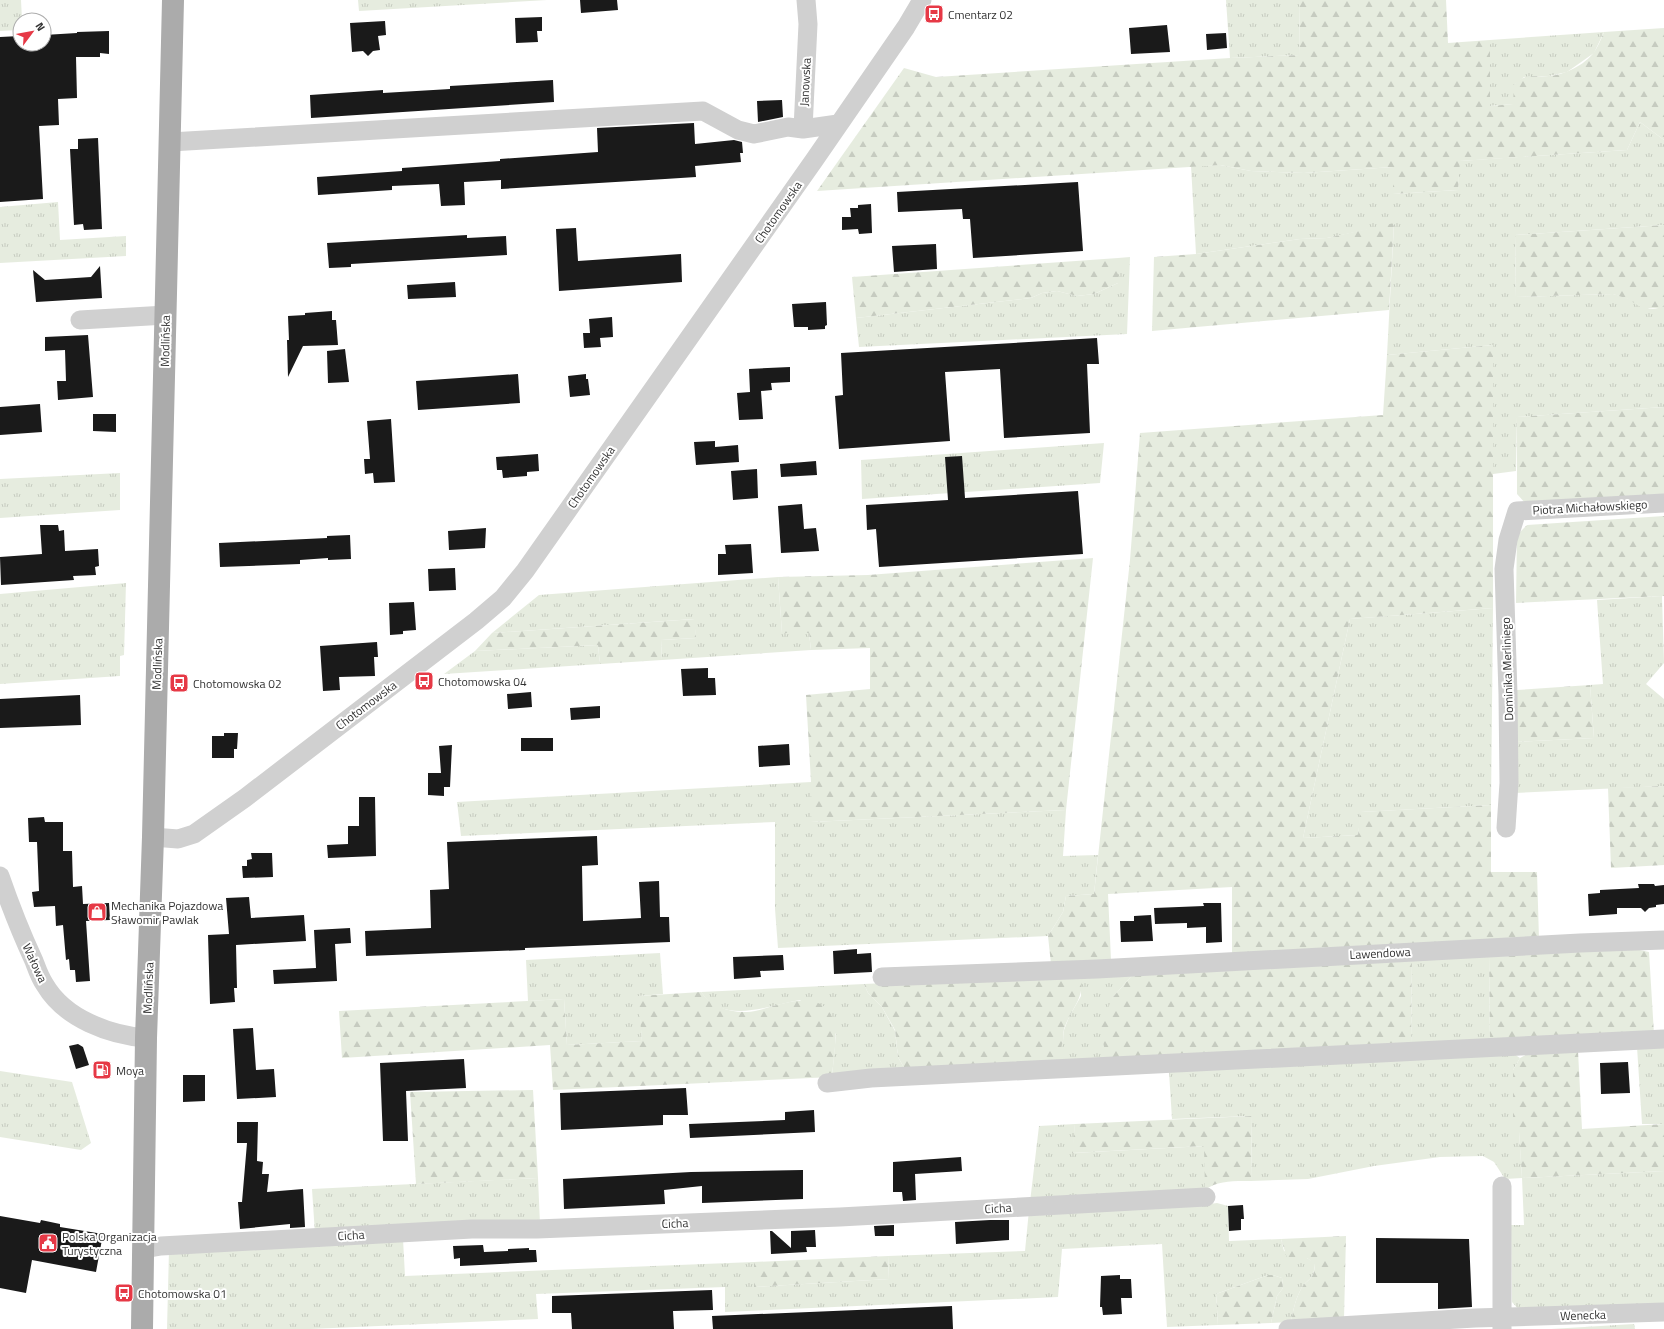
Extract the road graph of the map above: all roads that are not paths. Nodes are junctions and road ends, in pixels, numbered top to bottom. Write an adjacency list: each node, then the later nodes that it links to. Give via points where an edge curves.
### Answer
1 (173, 0): 6 (main road, Modlińska)
2 (806, 0): 5 (street, Janowska, via 808,24)
3 (922, 0): 4 (street, Chotomowska)
4 (838, 124): 5 (street); 12 (street, Chotomowska, via 525,571 503,598 245,798 194,834 178,839)
5 (803, 129): 6 (street, via 788,127 754,134 738,130 703,111)
6 (170, 142): 7 (main road, Modlińska)
7 (166, 315): 8 (street); 12 (main road, Modlińska)
8 (80, 320)
9 (1664, 503): 10 (street, Piotra Michałowskiego)
10 (1517, 511): 11 (street, Dominika Merliniego, via 1508,540 1504,569 1509,783)
11 (1506, 828)
12 (153, 837): 16 (main road, Modlińska)
13 (0, 876): 16 (street, Wałowa, via 18,928 45,986 56,999 74,1015 96,1027 127,1036)
14 (1664, 940): 15 (street, Lawendowa, via 1097,969)
15 (882, 977)
16 (146, 1038): 21 (main road, Modlińska)
17 (1664, 1039): 18 (street, via 871,1078)
18 (827, 1083)
19 (1502, 1186): 23 (street)
20 (1206, 1197): 21 (street, Cicha, via 840,1217 538,1229 472,1229)
21 (144, 1249): 24 (main road, Modlińska)
22 (1664, 1312): 23 (street, Wenecka)
23 (1502, 1324): 25 (street, Wenecka)
24 (142, 1329)
25 (1288, 1329)

